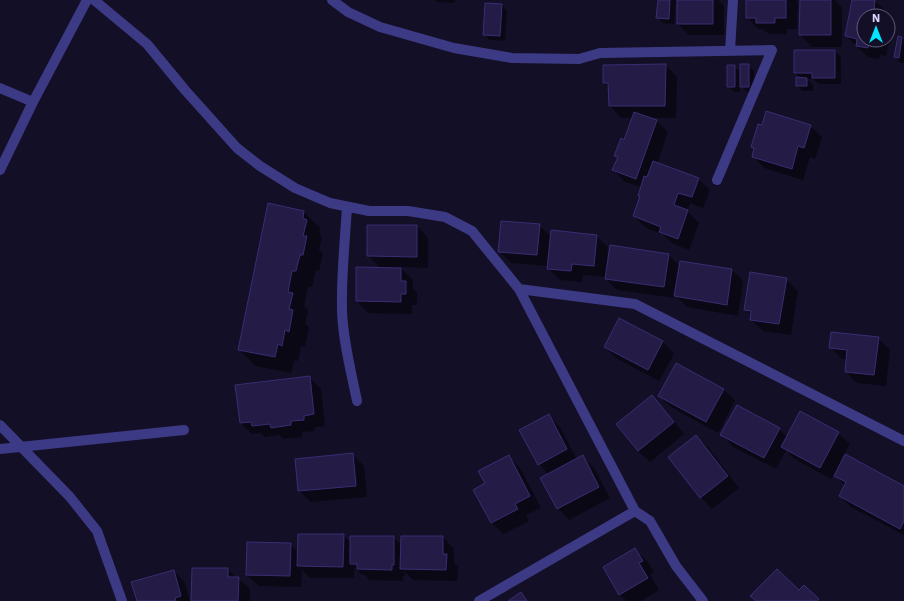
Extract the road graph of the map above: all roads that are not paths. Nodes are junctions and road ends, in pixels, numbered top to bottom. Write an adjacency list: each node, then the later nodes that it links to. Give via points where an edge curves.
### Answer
1 (87, 0): 7 (street)
2 (94, 0): 10 (street, via 146,44 237,148 295,188 330,203)
3 (332, 0): 5 (street, via 348,12 380,27 454,48 512,58 579,59 600,52)
4 (733, 0): 5 (street)
5 (730, 51): 9 (street, via 772,50)
6 (0, 88): 7 (street)
7 (33, 102): 8 (street)
8 (0, 170)
9 (717, 180)
10 (347, 207): 11 (street, via 369,211 408,211 445,217 472,231); 12 (street, via 342,311 345,346)
11 (519, 289): 15 (street, via 634,304); 18 (street)
12 (357, 401)
13 (0, 425): 16 (street)
14 (184, 430): 16 (street)
15 (904, 441)
16 (20, 447): 17 (street); 19 (street, via 70,497 98,531)
17 (0, 449)
18 (635, 511): 20 (street); 21 (street, via 650,521 676,566)
19 (122, 601)
20 (479, 601)
21 (703, 601)

